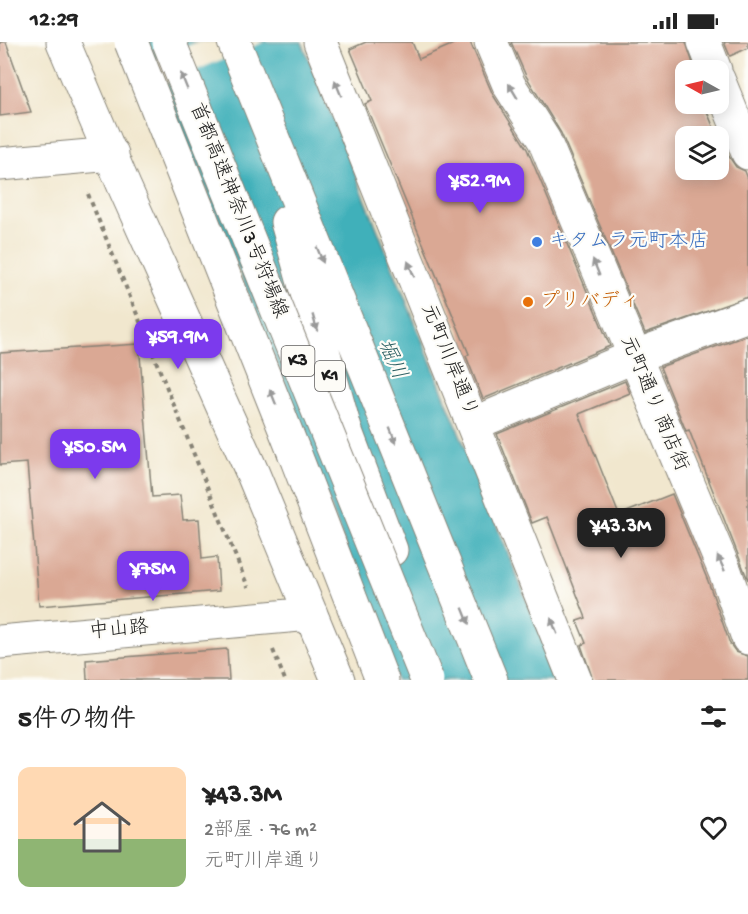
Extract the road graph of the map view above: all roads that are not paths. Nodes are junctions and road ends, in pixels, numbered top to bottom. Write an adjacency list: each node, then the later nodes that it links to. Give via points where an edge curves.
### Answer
1 (63, 42): 11 (main road)
2 (131, 42): 20 (main road, one-way to 2, bridge)
3 (169, 42): 21 (main road, 首都高速神奈川3号狩場線 / K3, one-way to 3, bridge)
4 (320, 42): 15 (main road, 元町川岸通り, one-way to 4)
5 (491, 42): 14 (main road, 元町通り 商店街, one-way to 5, via 544,140 509,85)
6 (704, 42): 8 (main road)
7 (238, 53): 22 (main road, K1, one-way to 22, via 345,429); 23 (main road, one-way to 23)
8 (711, 60)
9 (729, 106): 10 (main road)
10 (748, 153)
11 (112, 154): 12 (main road); 16 (main road)
12 (0, 164)
13 (748, 315): 14 (main road)
14 (633, 357): 15 (main road); 17 (main road, 元町通り 商店街, one-way to 14, via 726,574)
15 (473, 424): 24 (main road, 元町川岸通り, one-way to 15)
16 (311, 614): 18 (main road, 中山路); 19 (main road)
17 (748, 638)
18 (0, 642)
19 (338, 680)
20 (382, 680)
21 (427, 680)
22 (441, 680)
23 (491, 680)
24 (576, 680)

